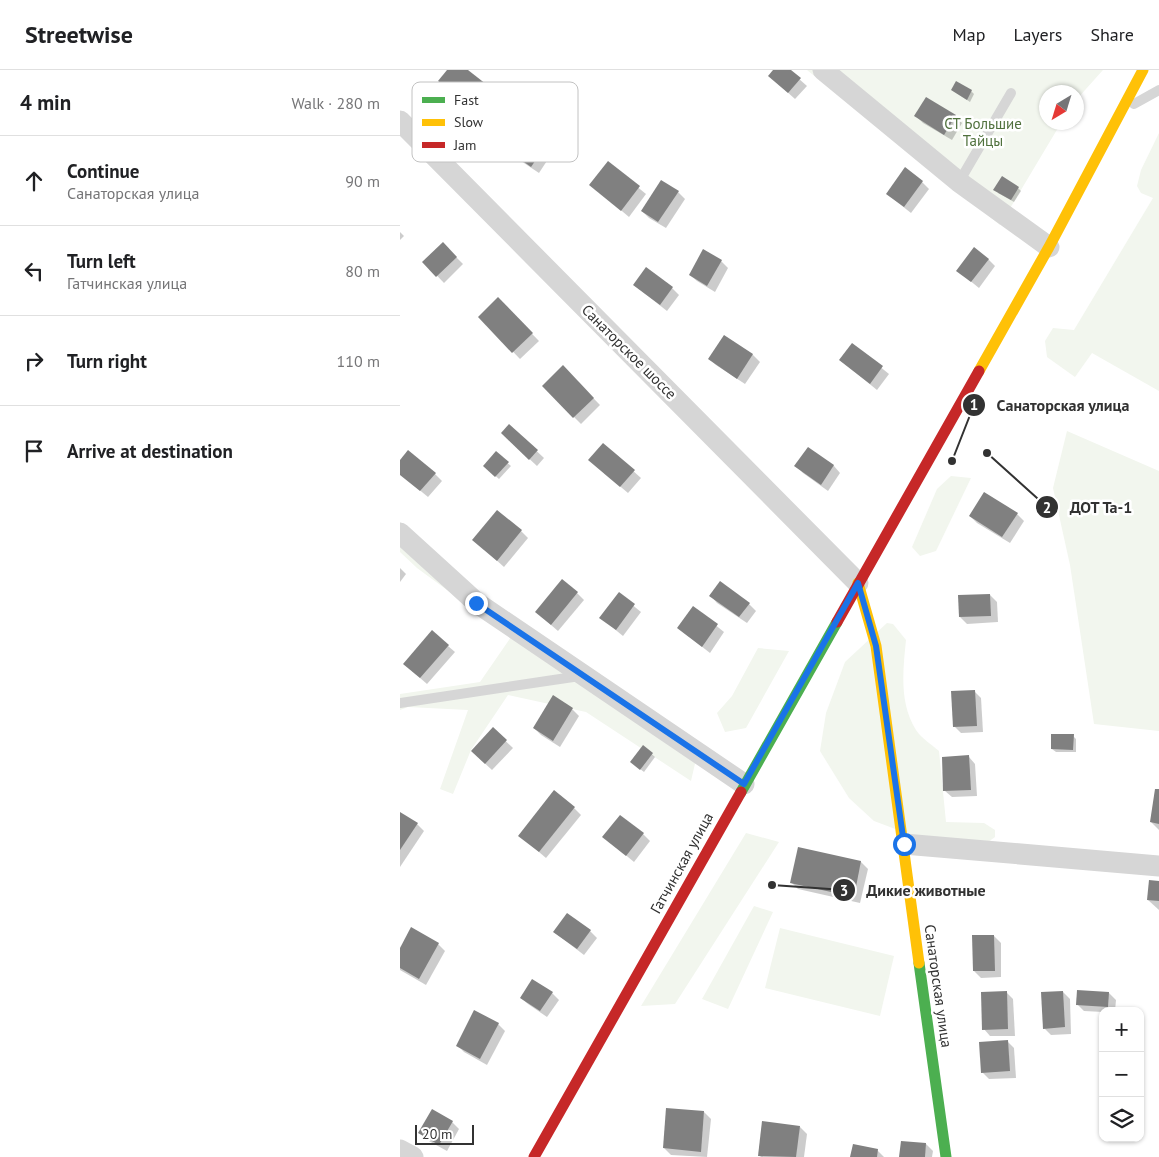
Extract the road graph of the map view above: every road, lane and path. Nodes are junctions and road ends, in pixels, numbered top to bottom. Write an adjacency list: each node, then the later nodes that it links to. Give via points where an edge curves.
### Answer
1 (823, 70): 9 (street)
2 (1143, 70): 5 (main road, Гатчинская улица)
3 (1159, 90): 5 (lane)
4 (1011, 93): 9 (lane)
5 (1121, 110): 10 (main road, Гатчинская улица)
6 (400, 121): 7 (street, Санаторское шоссе)
7 (412, 133)
8 (441, 162): 12 (street, Санаторское шоссе)
9 (959, 182): 10 (street)
10 (1049, 247): 12 (main road, Гатчинская улица)
11 (400, 533): 13 (street, via 476,603)
12 (858, 583): 15 (main road, Гатчинская улица); 16 (main road, Санаторская улица, via 876,646)
13 (584, 676): 14 (lane); 15 (street)
14 (400, 703)
15 (744, 784): 20 (main road, Гатчинская улица)
16 (904, 844): 17 (street); 21 (main road, Санаторская улица)
17 (1159, 866)
18 (400, 1150): 19 (street)
19 (413, 1157)
20 (534, 1157)
21 (946, 1157)

